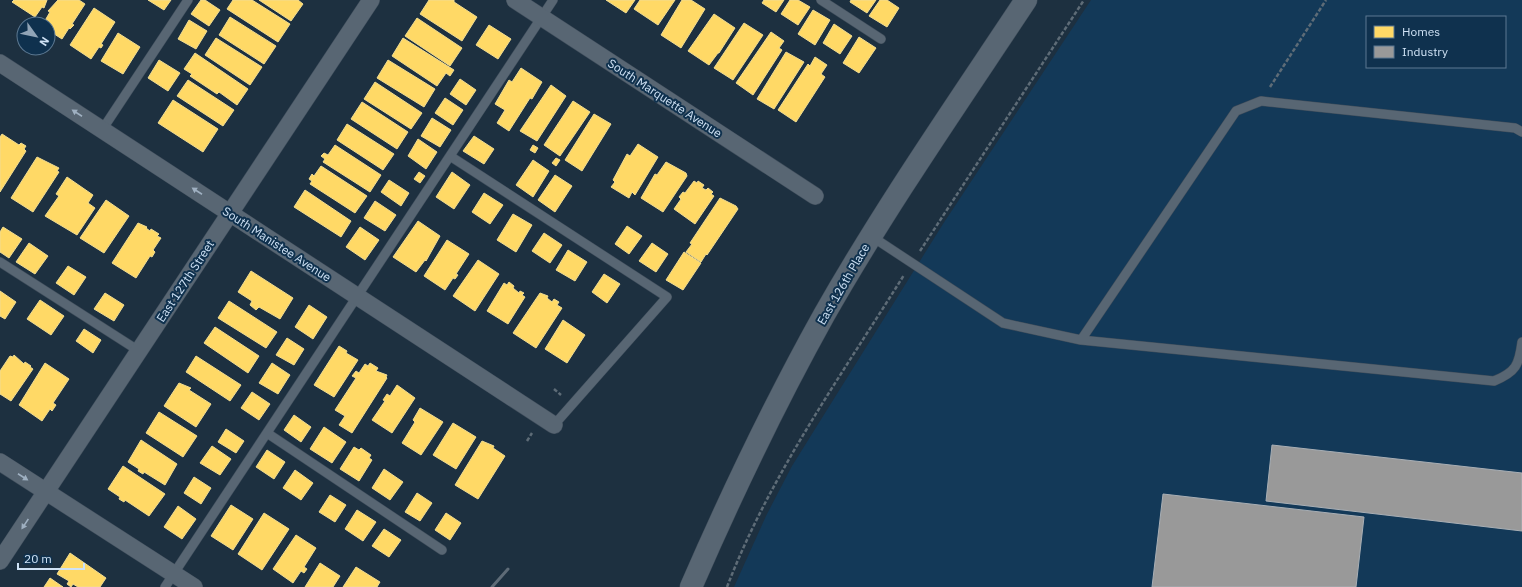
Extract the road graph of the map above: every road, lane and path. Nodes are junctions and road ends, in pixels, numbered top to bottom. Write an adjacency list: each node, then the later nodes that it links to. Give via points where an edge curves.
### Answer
1 (188, 0): 13 (lane)
2 (370, 0): 17 (street, East 127th Street)
3 (515, 0): 9 (street, South Marquette Avenue)
4 (553, 0): 9 (lane)
5 (820, 0): 10 (lane)
6 (1026, 0): 18 (street, East 126th Place)
7 (1084, 0): 20 (path)
8 (1326, 0): 12 (path)
9 (541, 18): 15 (lane); 16 (street, South Marquette Avenue)
10 (881, 39)
11 (0, 63): 13 (street, South Manistee Avenue, one-way to 11)
12 (1261, 101): 14 (lane, via 1515,128); 22 (lane, via 1236,110)
13 (102, 130): 17 (street, South Manistee Avenue, one-way to 13)
14 (1522, 132)
15 (450, 156): 21 (lane); 25 (lane, via 667,297)
16 (814, 196)
17 (230, 213): 21 (street, South Manistee Avenue); 24 (street, East 127th Street)
18 (871, 236): 20 (lane); 35 (street, East 126th Place, via 824,316 754,451)
19 (0, 262): 24 (lane)
20 (912, 263): 22 (lane, via 1003,323); 36 (path, via 806,430 771,491 740,553)
21 (357, 296): 25 (street, South Manistee Avenue); 27 (lane)
22 (1080, 340): 23 (lane, via 1494,381 1510,374 1520,357)
23 (1522, 342)
24 (139, 351): 30 (street, East 127th Street)
25 (554, 425)
26 (533, 432): 28 (path)
27 (267, 433): 31 (lane); 33 (lane)
28 (526, 441)
29 (0, 462): 30 (street, one-way to 30)
30 (46, 492): 32 (street, East 127th Street, one-way to 32); 33 (street)
31 (442, 550)
32 (0, 561)
33 (169, 580): 34 (street)
34 (194, 587)
35 (692, 587)
36 (727, 587)

